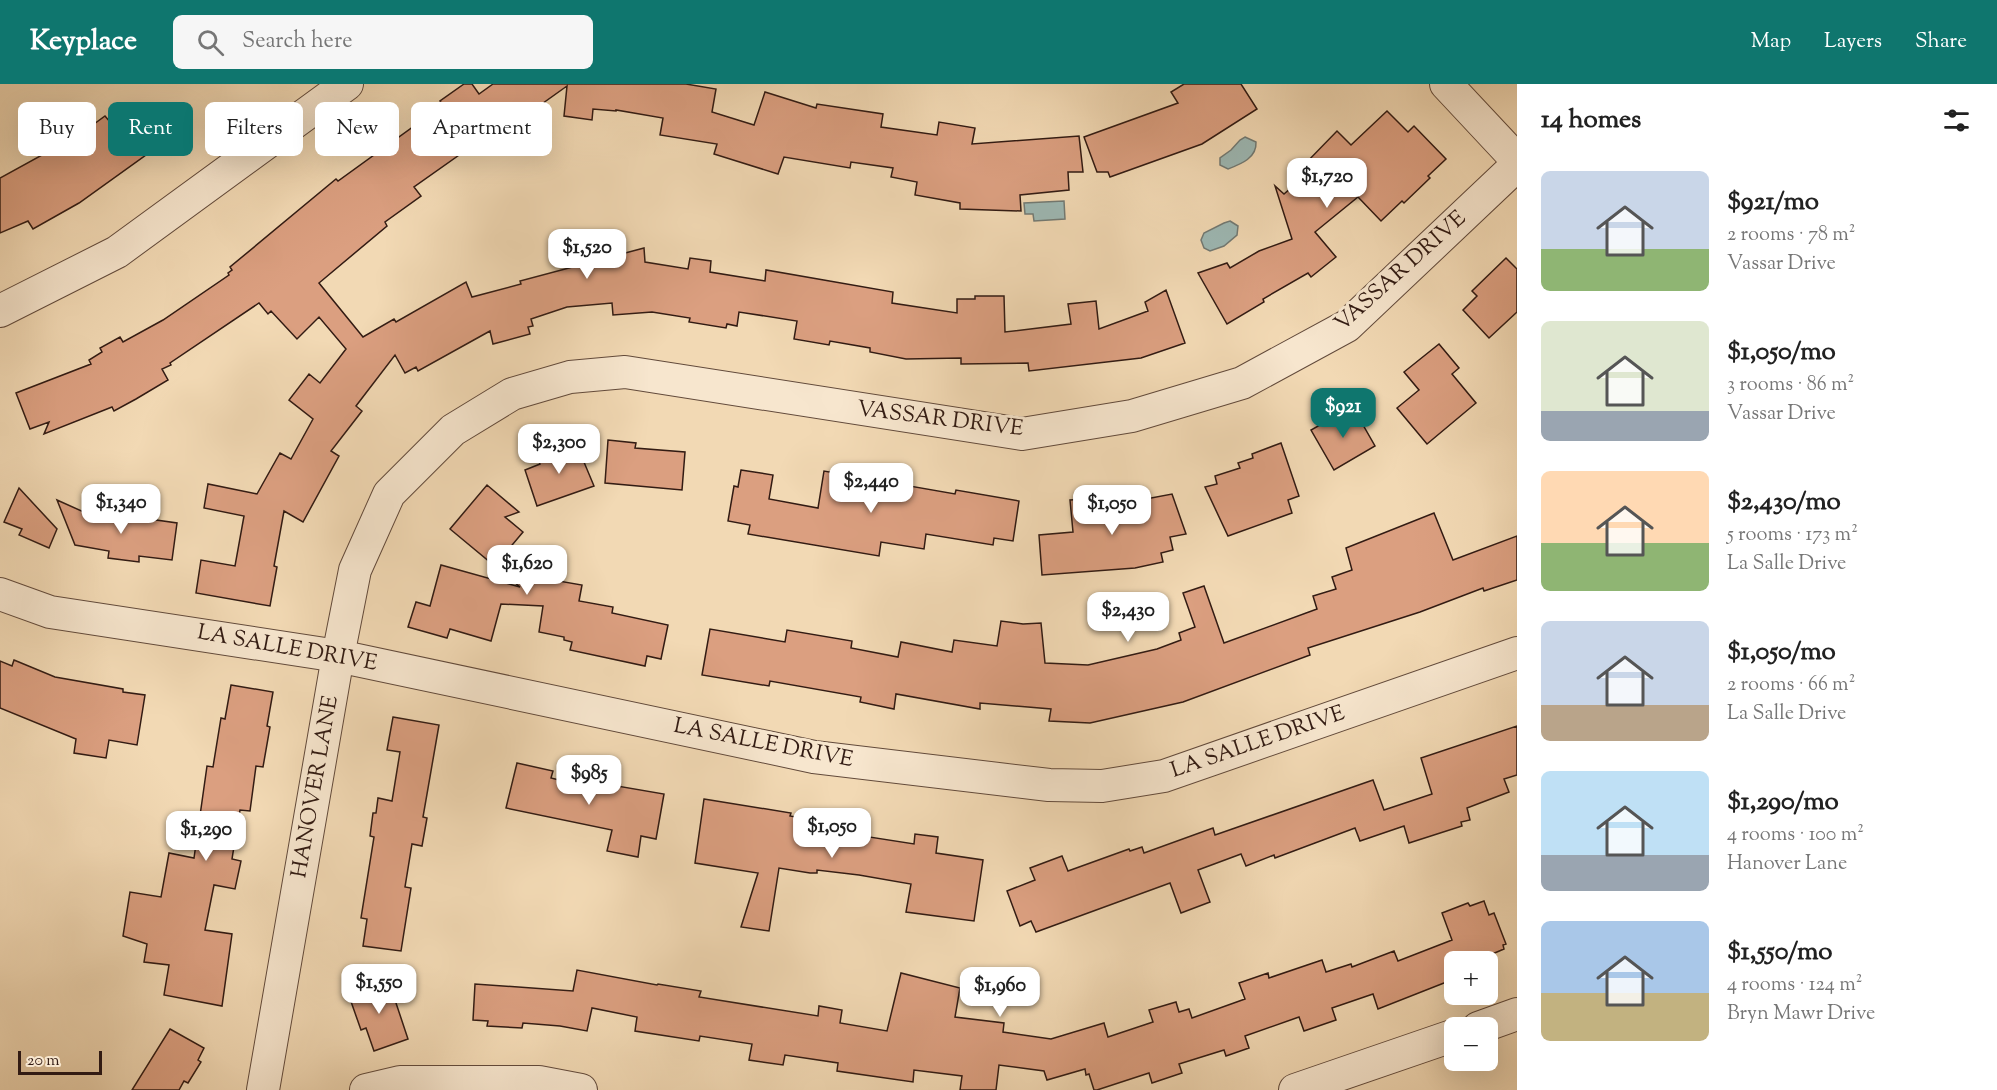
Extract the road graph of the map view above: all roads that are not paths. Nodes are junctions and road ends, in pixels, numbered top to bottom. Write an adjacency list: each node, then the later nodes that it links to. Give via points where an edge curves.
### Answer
1 (347, 84): 5 (street, via 117,252)
2 (1446, 84): 3 (street)
3 (1517, 160)
4 (1517, 165): 6 (street, VASSAR DRIVE, via 1347,326 1242,382 1132,416 1022,434 625,372)
5 (0, 311)
6 (570, 377): 9 (street, HANOVER LANE, via 512,394 453,430 389,494 355,570)
7 (0, 594): 9 (street, LA SALLE DRIVE, via 50,612)
8 (1517, 653): 9 (street, LA SALLE DRIVE, via 1164,776 1102,786 1049,785 814,757)
9 (338, 656): 13 (street, HANOVER LANE)
10 (1517, 1014): 11 (street)
11 (1498, 1021)
12 (1444, 1039): 16 (street)
13 (263, 1090)
14 (366, 1090): 15 (street, via 399,1082 538,1082)
15 (581, 1090)
16 (1295, 1090)

